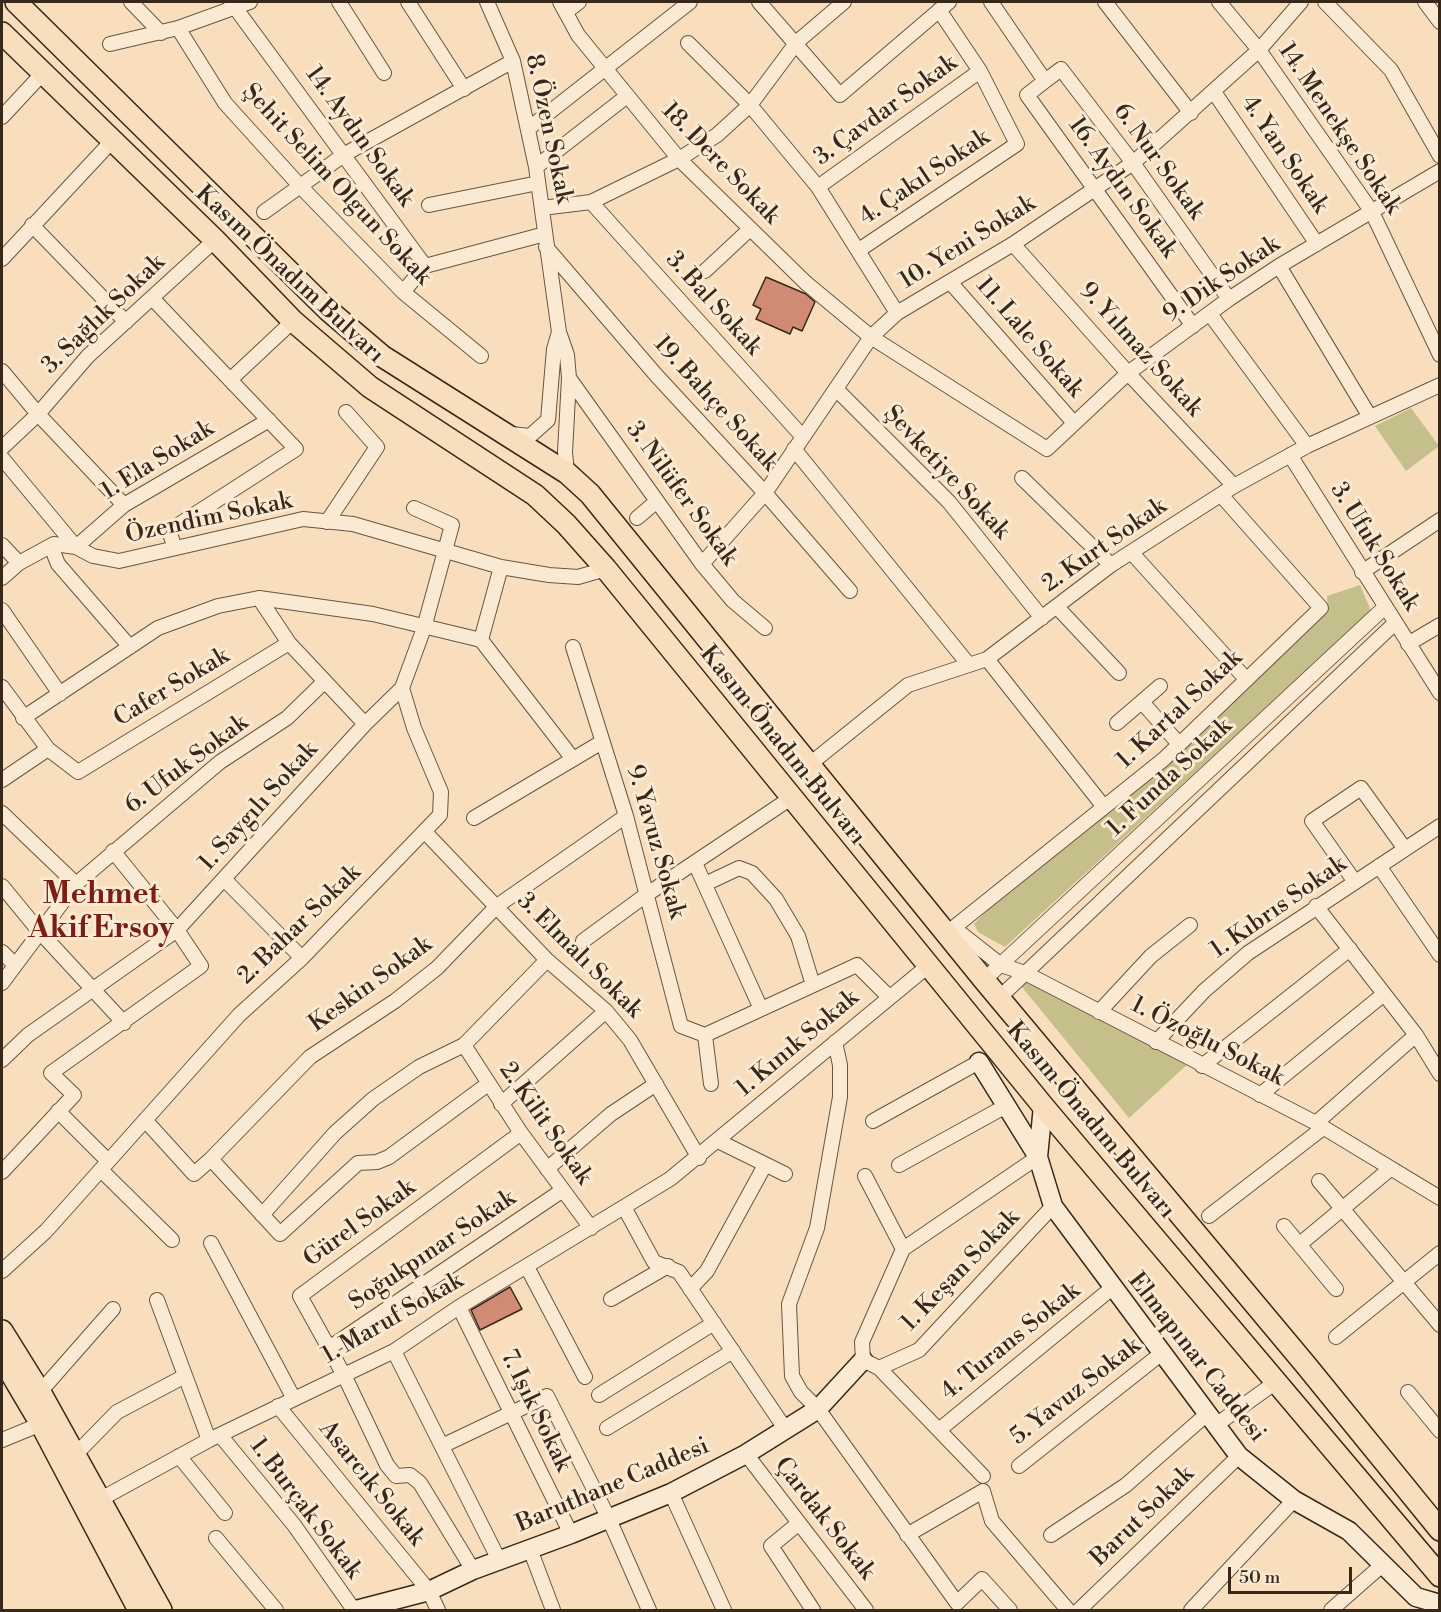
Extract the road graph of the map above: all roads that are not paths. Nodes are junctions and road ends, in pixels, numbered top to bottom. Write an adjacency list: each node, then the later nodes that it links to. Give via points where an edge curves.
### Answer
1 (16, 2): 92 (main road, Kasım Önadım Bulvarı, via 328,310 382,356)
2 (131, 2): 23 (street)
3 (250, 2): 17 (street)
4 (339, 2): 32 (street)
5 (408, 2): 34 (street)
6 (487, 2): 28 (street, 8. Özen Sokak)
7 (579, 2): 19 (street)
8 (690, 2): 29 (street)
9 (759, 2): 24 (street)
10 (844, 2): 24 (street)
11 (991, 2): 33 (street)
12 (1105, 2): 38 (street)
13 (1219, 2): 27 (street, 14. Menekşe Sokak)
14 (1301, 2): 27 (street, 10. Yeni Sokak)
15 (1325, 2): 43 (street, via 1391,70)
16 (1425, 2): 20 (street)
17 (233, 5): 21 (street); 42 (street, 14. Aydın Sokak)
18 (944, 6): 24 (street, via 840,95); 30 (street)
19 (563, 7): 29 (street, 18. Dere Sokak, via 578,35)
20 (1440, 22)
21 (177, 28): 23 (street); 49 (street, Şehit Selim Olgun Sokak, via 225,103)
22 (2, 33): 31 (main road, Kasım Önadım Bulvarı)
23 (160, 33): 26 (street)
24 (797, 42): 37 (street)
25 (687, 43): 37 (street)
26 (110, 44)
27 (1259, 50): 35 (street, 10. Yeni Sokak); 56 (street, 14. Menekşe Sokak)
28 (513, 61): 34 (street); 40 (street, 8. Özen Sokak)
29 (604, 68): 36 (street, 18. Dere Sokak); 40 (street)
30 (980, 71): 50 (street, 3. Çavdar Sokak); 63 (street, 4. Çakıl Sokak, via 1017,144)
31 (43, 73): 39 (street); 41 (main road, Kasım Önadım Bulvarı)
32 (384, 73)
33 (1045, 81): 45 (street, 6. Nur Sokak, via 1061,69); 51 (street, 16. Aydın Sokak, via 1027,95)
34 (464, 89): 42 (street)
35 (1214, 92): 38 (street, 10. Yeni Sokak); 62 (street, 4. Yan Sokak)
36 (627, 96): 44 (street, 18. Dere Sokak); 46 (street)
37 (750, 105): 44 (street, via 717,135); 50 (street)
38 (1191, 113): 45 (street, 10. Yeni Sokak)
39 (2, 117)
40 (528, 129): 46 (street, 8. Özen Sokak)
41 (112, 141): 57 (street); 59 (main road, Kasım Önadım Bulvarı)
42 (345, 154): 49 (street); 65 (street, 14. Aydın Sokak)
43 (1440, 156)
44 (679, 159): 52 (street); 58 (street, 18. Dere Sokak)
45 (1133, 163): 51 (street, 10. Yeni Sokak); 71 (street, 6. Nur Sokak)
46 (536, 167): 48 (street, 8. Özen Sokak)
47 (1440, 171): 56 (street, 9. Dik Sokak)
48 (538, 183): 53 (street); 54 (street, 8. Özen Sokak)
49 (300, 186): 55 (street); 69 (street, Şehit Selim Olgun Sokak)
50 (818, 187): 63 (street)
51 (1095, 188): 61 (street, 10. Yeni Sokak); 76 (street, 16. Aydın Sokak)
52 (591, 202): 54 (street); 93 (street, 3. Bal Sokak)
53 (429, 205)
54 (542, 208): 60 (street, 8. Özen Sokak)
55 (264, 212)
56 (1372, 212): 62 (street, 9. Dik Sokak); 79 (street, 14. Menekşe Sokak)
57 (32, 225): 64 (street); 75 (street)
58 (750, 229): 67 (street); 78 (street, 18. Dere Sokak)
59 (215, 240): 70 (street, 3. Sağlık Sokak); 74 (main road, Kasım Önadım Bulvarı)
60 (546, 241): 65 (street, 8. Özen Sokak); 77 (street, 8. Özen Sokak); 103 (street, 19. Bahçe Sokak, via 656,375)
61 (1013, 244): 68 (street, 10. Yeni Sokak); 82 (street, 9. Yılmaz Sokak)
62 (1317, 244): 66 (street, 9. Dik Sokak)
63 (859, 250): 72 (street)
64 (2, 259)
65 (425, 266): 69 (street)
66 (1279, 266): 71 (street, 9. Dik Sokak); 89 (street)
67 (705, 271)
68 (950, 282): 72 (street, 10. Yeni Sokak); 91 (street, 11. Lale Sokak)
69 (403, 292): 80 (street, Şehit Selim Olgun Sokak)
70 (152, 298): 75 (street, 3. Sağlık Sokak); 84 (street)
71 (1229, 299): 73 (street, 9. Dik Sokak)
72 (897, 313): 78 (street, 10. Yeni Sokak)
73 (1210, 314): 76 (street, 9. Dik Sokak); 94 (street)
74 (293, 321): 84 (street); 121 (main road, Kasım Önadım Bulvarı, via 370,387 535,495)
75 (126, 322): 88 (street, 3. Sağlık Sokak, via 88,356)
76 (1193, 326): 82 (street, 9. Dik Sokak)
77 (559, 332): 83 (street, 8. Özen Sokak); 92 (street, 8. Özen Sokak, via 552,358 548,420 530,436)
78 (871, 337): 86 (street, 10. Yeni Sokak); 97 (street, 18. Dere Sokak)
79 (1440, 355)
80 (481, 356)
81 (2, 371): 88 (street)
82 (1128, 373): 91 (street, 9. Dik Sokak); 102 (street, 9. Yılmaz Sokak)
83 (569, 378): 100 (street, 8. Özen Sokak); 105 (street, 3. Nilüfer Sokak)
84 (230, 380): 90 (street)
85 (1440, 385): 89 (street, 2. Kurt Sokak)
86 (836, 390): 93 (street, 10. Yeni Sokak); 129 (street, Şevketiye Sokak, via 950,502)
87 (346, 412): 110 (street, via 378,447)
88 (38, 414): 95 (street, 3. Sağlık Sokak); 106 (street)
89 (1370, 417): 94 (street, 2. Kurt Sokak)
90 (269, 420): 106 (street, 1. Ela Sokak); 114 (street, via 296,449 169,531)
91 (1074, 423): 97 (street, 9. Dik Sokak)
92 (503, 432): 100 (main road, Kasım Önadım Bulvarı)
93 (802, 436): 96 (street, 10. Yeni Sokak)
94 (1307, 446): 98 (street, 2. Kurt Sokak)
95 (2, 448)
96 (794, 449): 103 (street, 10. Yeni Sokak); 140 (street)
97 (1047, 449)
98 (1290, 455): 102 (street, 2. Kurt Sokak); 122 (street, 3. Ufuk Sokak)
99 (2, 458): 113 (street, Özendim Sokak)
100 (567, 473): 157 (main road, Kasım Önadım Bulvarı, via 622,531)
101 (1022, 478): 119 (street)
102 (1234, 486): 104 (street, 2. Kurt Sokak)
103 (765, 493): 118 (street, 10. Yeni Sokak); 124 (street, 19. Bahçe Sokak)
104 (1221, 495): 116 (street, 2. Kurt Sokak); 142 (street, 1. Kartal Sokak, via 1321,608)
105 (657, 501): 108 (street); 118 (street, 3. Nilüfer Sokak)
106 (124, 505): 113 (street, 1. Ela Sokak)
107 (414, 508): 115 (street, via 452,525)
108 (637, 518)
109 (1440, 520): 122 (street)
110 (327, 522): 114 (street, Özendim Sokak, via 303,519); 115 (street, Özendim Sokak, via 353,524)
111 (2, 544): 117 (street)
112 (54, 544): 113 (street); 117 (street); 137 (street, via 58,564)
113 (76, 547): 114 (street, Özendim Sokak, via 93,556 119,561)
114 (175, 548)
115 (444, 550): 120 (street, Özendim Sokak); 132 (street)
116 (1131, 552): 119 (street, 2. Kurt Sokak); 142 (street)
117 (19, 563): 123 (street)
118 (702, 564): 133 (street, 3. Nilüfer Sokak, via 733,601)
119 (1111, 565): 126 (street, 2. Kurt Sokak)
120 (501, 567): 121 (street, Özendim Sokak, via 578,577); 134 (street)
121 (606, 568): 159 (main road, Kasım Önadım Bulvarı)
122 (1362, 572): 127 (street, 3. Ufuk Sokak)
123 (2, 578)
124 (850, 591)
125 (259, 598): 132 (street, via 373,614); 135 (street); 137 (street, via 218,606 158,628)
126 (1057, 607): 129 (street, 2. Kurt Sokak); 141 (street)
127 (1385, 608): 130 (street, 3. Ufuk Sokak); 189 (street, 1. Funda Sokak)
128 (2, 610): 148 (street)
129 (1042, 618): 139 (street, 2. Kurt Sokak)
130 (1395, 623): 136 (street, 3. Ufuk Sokak); 191 (street, 1. Funda Sokak)
131 (1440, 625): 136 (street)
132 (424, 628): 134 (street); 146 (street)
133 (765, 628)
134 (481, 640): 156 (street)
135 (289, 643): 143 (street); 155 (street, Cafer Sokak, via 78,772)
136 (1408, 644): 147 (street, 3. Ufuk Sokak)
137 (130, 647): 148 (street)
138 (573, 647): 153 (street, 9. Yavuz Sokak)
139 (987, 659): 140 (street, 2. Kurt Sokak); 160 (street)
140 (969, 665): 157 (street, 2. Kurt Sokak, via 908,686)
141 (1119, 673)
142 (1246, 679): 154 (street, 1. Kartal Sokak)
143 (324, 682): 152 (street); 167 (street, 6. Ufuk Sokak, via 287,718 220,762)
144 (1160, 686): 149 (street)
145 (2, 687): 150 (street)
146 (402, 688): 152 (street, 1. Saygılı Sokak); 165 (street, 2. Bahar Sokak, via 441,792 440,815)
147 (1439, 690)
148 (60, 694): 150 (street)
149 (1142, 702): 151 (street); 154 (street)
150 (23, 718): 155 (street)
151 (1117, 723)
152 (365, 724): 170 (street, 1. Saygılı Sokak)
153 (602, 742): 156 (street); 162 (street, 9. Yavuz Sokak)
154 (1179, 744): 160 (street, 1. Kartal Sokak)
155 (48, 749): 158 (street)
156 (573, 759): 163 (street)
157 (810, 764): 181 (main road, Kasım Önadım Bulvarı)
158 (2, 780)
159 (791, 798): 168 (street); 190 (main road, Kasım Önadım Bulvarı)
160 (1104, 807): 181 (street, 1. Kartal Sokak)
161 (2, 816): 172 (street)
162 (626, 816): 175 (street, 9. Yavuz Sokak); 176 (street, Keskin Sokak)
163 (474, 818)
164 (1440, 826): 166 (street, 1. Kıbrıs Sokak)
165 (425, 832): 176 (street, 3. Elmalı Sokak); 186 (street, 2. Bahar Sokak)
166 (1405, 849): 169 (street, 1. Kıbrıs Sokak); 171 (street, via 1361,788 1312,821)
167 (113, 851): 172 (street, 6. Ufuk Sokak); 179 (street)
168 (695, 863): 173 (street); 175 (street)
169 (1379, 866): 171 (street, 1. Kıbrıs Sokak); 185 (street)
170 (224, 879): 179 (street, 1. Saygılı Sokak); 186 (street)
171 (1354, 882): 177 (street, 1. Kıbrıs Sokak)
172 (76, 884): 180 (street, 6. Ufuk Sokak)
173 (705, 884): 194 (street, via 739,868 752,873 776,899 798,936); 199 (street)
174 (2, 886): 180 (street)
175 (646, 895): 182 (street); 203 (street, 9. Yavuz Sokak, via 681,1026)
176 (497, 906): 187 (street, 3. Elmalı Sokak); 227 (street, Keskin Sokak, via 437,968 310,1057)
177 (1316, 906): 183 (street); 206 (street, 1. Kıbrıs Sokak, via 1248,952)
178 (1190, 925): 201 (street, via 1151,956)
179 (177, 930): 195 (street, 1. Saygılı Sokak); 202 (street, via 201,966)
180 (39, 931): 188 (street, 6. Ufuk Sokak); 195 (street)
181 (951, 931): 189 (street, 1. Özoğlu Sokak); 192 (main road, Kasım Önadım Bulvarı)
182 (583, 941)
183 (1350, 949): 196 (street); 210 (street)
184 (2, 951): 188 (street)
185 (1440, 956)
186 (302, 958): 220 (street, 2. Bahar Sokak, via 239,1016)
187 (548, 960): 200 (street, 3. Elmalı Sokak); 207 (street)
188 (15, 965): 193 (street, 6. Ufuk Sokak)
189 (1001, 965): 191 (street, 1. Özoğlu Sokak); 192 (street, 1. Funda Sokak)
190 (928, 966): 197 (street, 1. Kınık Sokak); 218 (main road, Kasım Önadım Bulvarı)
191 (1025, 973): 198 (street, 1. Funda Sokak); 201 (street, 1. Özoğlu Sokak)
192 (984, 980): 198 (main road, Kasım Önadım Bulvarı)
193 (2, 983)
194 (813, 985): 197 (street, via 857,965); 199 (street)
195 (93, 989): 202 (street); 208 (street, 1. Saygılı Sokak, via 28,1035)
196 (1384, 994): 204 (street); 215 (street)
197 (889, 997): 205 (street, 1. Kınık Sokak)
198 (999, 998): 303 (main road, Kasım Önadım Bulvarı)
199 (761, 1009): 203 (street)
200 (606, 1011): 213 (street, 3. Elmalı Sokak, via 630,1040); 216 (street)
201 (1099, 1012): 206 (street, 1. Özoğlu Sokak)
202 (124, 1023): 219 (street, via 51,1073 74,1095)
203 (705, 1035): 214 (street)
204 (1416, 1035): 211 (street); 222 (street)
205 (835, 1042): 224 (street, 1. Kınık Sokak); 281 (street, via 840,1097 817,1228 789,1304 792,1376)
206 (1156, 1042): 210 (street, 1. Özoğlu Sokak)
207 (464, 1045): 212 (street, 2. Kilit Sokak); 242 (street, via 419,1067 373,1099 335,1133)
208 (2, 1060)
209 (979, 1062): 217 (street, Elmapınar Caddesi); 221 (street)
210 (1202, 1066): 215 (street, 1. Özoğlu Sokak)
211 (1440, 1074)
212 (488, 1084): 216 (street, 2. Kilit Sokak); 242 (street, via 389,1157 358,1163 279,1234)
213 (656, 1084): 226 (street, 3. Elmalı Sokak); 232 (street, via 611,1114)
214 (711, 1084)
215 (1260, 1095): 222 (street, 1. Özoğlu Sokak)
216 (501, 1104): 223 (street, 2. Kilit Sokak)
217 (1006, 1106): 225 (street, Elmapınar Caddesi); 230 (street)
218 (1043, 1106): 225 (street, Elmapınar Caddesi); 275 (main road, Kasım Önadım Bulvarı)
219 (58, 1111): 228 (street); 233 (street)
220 (145, 1120): 227 (street, via 194,1174); 228 (street, 2. Bahar Sokak)
221 (873, 1121)
222 (1319, 1126): 231 (street, 1. Özoğlu Sokak); 243 (street)
223 (521, 1133): 232 (street, 2. Kilit Sokak); 266 (street, Gürel Sokak, via 300,1296)
224 (718, 1141): 226 (street, 1. Kınık Sokak); 229 (street)
225 (1038, 1157): 239 (street, Elmapınar Caddesi); 249 (street)
226 (699, 1158): 240 (street, 1. Maruf Sokak)
227 (211, 1159): 242 (street)
228 (104, 1165): 246 (street); 253 (street, 2. Bahar Sokak, via 46,1231)
229 (765, 1165): 234 (street); 255 (street, via 707,1272)
230 (899, 1165)
231 (1390, 1168): 238 (street, 1. Özoğlu Sokak); 241 (street)
232 (547, 1169): 237 (street, 2. Kilit Sokak)
233 (2, 1172)
234 (785, 1174)
235 (865, 1176): 249 (street)
236 (1318, 1181): 241 (street)
237 (563, 1190): 245 (street, 2. Kilit Sokak); 266 (street, Soğukpınar Sokak)
238 (1437, 1193)
239 (1053, 1206): 256 (street, Elmapınar Caddesi); 271 (street, 1. Keşan Sokak, via 919,1350)
240 (624, 1208): 245 (street, 1. Maruf Sokak); 251 (street, via 654,1262)
241 (1343, 1209): 248 (street); 254 (street)
242 (262, 1215)
243 (1209, 1216)
244 (1284, 1226): 248 (street)
245 (591, 1228): 252 (street, 1. Maruf Sokak)
246 (172, 1240)
247 (211, 1243): 279 (street)
248 (1300, 1245): 257 (street)
249 (903, 1249): 271 (street, via 862,1342)
250 (1440, 1253): 254 (street)
251 (668, 1266): 255 (street, via 679,1272); 258 (street)
252 (526, 1267): 260 (street, 1. Maruf Sokak); 274 (street)
253 (2, 1271)
254 (1405, 1281): 263 (street); 265 (street)
255 (690, 1288): 262 (street)
256 (1112, 1288): 269 (street, Elmapınar Caddesi); 287 (street, 4. Turans Sokak)
257 (1336, 1289)
258 (611, 1299)
259 (157, 1300): 272 (street, 1. Burçak Sokak)
260 (459, 1307): 267 (street, 1. Maruf Sokak); 282 (street, 7. Işık Sokak)
261 (113, 1309): 276 (street)
262 (714, 1323): 268 (street); 278 (street)
263 (1440, 1325)
264 (2, 1331): 276 (main road)
265 (1336, 1337)
266 (329, 1348): 273 (street, Gürel Sokak)
267 (394, 1351): 273 (street, 1. Maruf Sokak); 291 (street)
268 (733, 1351): 285 (street); 286 (street)
269 (1162, 1353): 283 (street, Elmapınar Caddesi); 296 (street, 5. Yavuz Sokak)
270 (2, 1358): 284 (main road)
271 (871, 1364): 281 (street, Baruthane Caddesi); 287 (street)
272 (185, 1376): 289 (street, 1. Burçak Sokak); 293 (street, via 117,1412)
273 (345, 1377): 279 (street, 1. Maruf Sokak); 312 (street, Gürel Sokak, via 387,1465 396,1476 410,1475 420,1483)
274 (585, 1377)
275 (1276, 1382): 283 (street); 313 (main road, Kasım Önadım Bulvarı)
276 (40, 1392): 293 (main road)
277 (1408, 1392): 288 (street)
278 (599, 1395)
279 (294, 1399): 280 (street, 1. Maruf Sokak)
280 (279, 1406): 289 (street, 1. Maruf Sokak); 314 (street, Asarcık Sokak)
281 (818, 1409): 286 (street, Baruthane Caddesi); 306 (street)
282 (511, 1412): 291 (street); 302 (street, via 547,1396); 305 (street, 7. Işık Sokak)
283 (1211, 1420): 295 (street, Elmapınar Caddesi); 307 (street, via 1126,1485)
284 (41, 1424): 290 (street); 318 (main road)
285 (607, 1428)
286 (786, 1430): 292 (street, Baruthane Caddesi)
287 (939, 1430): 297 (street)
288 (1440, 1431)
289 (215, 1437): 294 (street, 1. Maruf Sokak); 321 (street, 1. Burçak Sokak, via 294,1525)
290 (2, 1440)
291 (441, 1446): 310 (street)
292 (746, 1454): 298 (street, Baruthane Caddesi); 304 (street, Çardak Sokak)
293 (74, 1456): 299 (main road)
294 (180, 1456): 299 (street, 1. Maruf Sokak); 301 (street)
295 (1239, 1456): 300 (street, Elmapınar Caddesi); 330 (street, Barut Sokak)
296 (1018, 1466)
297 (983, 1476)
298 (671, 1493): 302 (street, Baruthane Caddesi); 325 (street)
299 (99, 1500): 319 (main road)
300 (1294, 1500): 311 (street, Elmapınar Caddesi, via 1349,1532); 331 (street)
301 (225, 1514)
302 (609, 1519): 305 (street, Baruthane Caddesi); 324 (street)
303 (1436, 1520)
304 (799, 1523): 326 (street, via 771,1546); 327 (street, Çardak Sokak)
305 (571, 1534): 309 (street, Baruthane Caddesi)
306 (907, 1535): 317 (street); 329 (street, via 983,1491 992,1521)
307 (1050, 1535)
308 (216, 1538): 320 (street)
309 (530, 1549): 310 (street, Baruthane Caddesi); 323 (street)
310 (499, 1560): 312 (street, Baruthane Caddesi)
311 (1382, 1566): 315 (street, Elmapınar Caddesi); 332 (street)
312 (473, 1570): 314 (street, Baruthane Caddesi)
313 (1440, 1576)
314 (429, 1591): 321 (street, Baruthane Caddesi); 322 (street, Asarcık Sokak)
315 (1417, 1604): 316 (street, Elmapınar Caddesi)
316 (1440, 1604)
317 (953, 1607): 328 (street, via 982,1579)
318 (139, 1611)
319 (161, 1611)
320 (276, 1611)
321 (355, 1611)
322 (438, 1611)
323 (553, 1611)
324 (649, 1611)
325 (724, 1611)
326 (813, 1611)
327 (866, 1611)
328 (1010, 1611)
329 (1068, 1611)
330 (1079, 1611)
331 (1191, 1611)
332 (1330, 1611)

